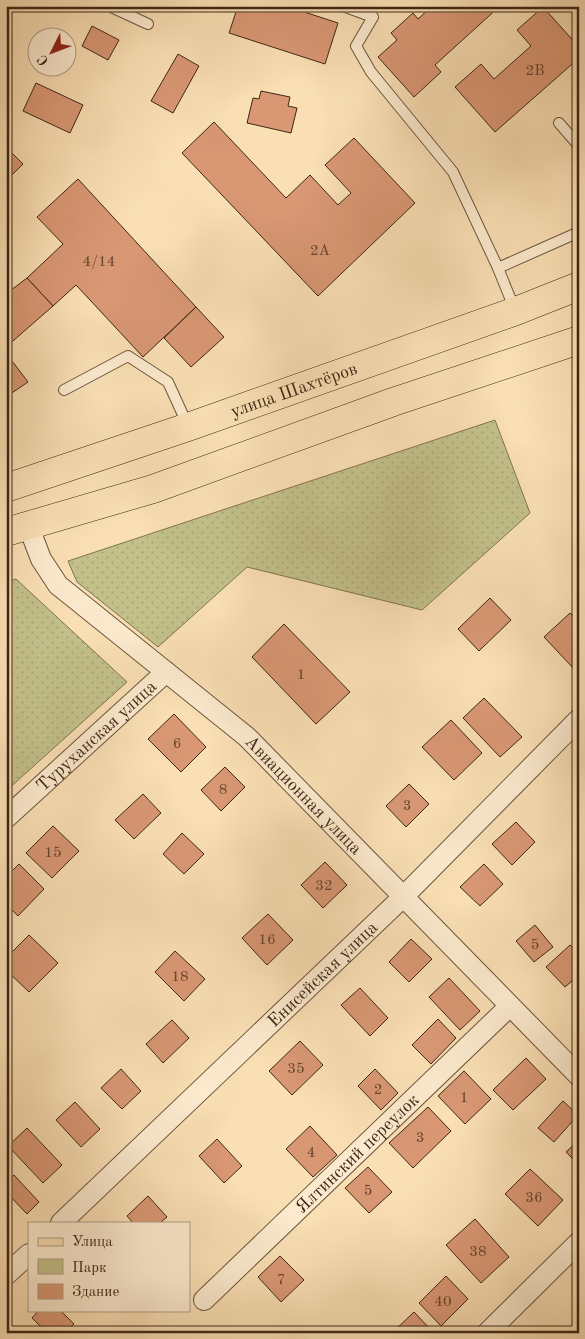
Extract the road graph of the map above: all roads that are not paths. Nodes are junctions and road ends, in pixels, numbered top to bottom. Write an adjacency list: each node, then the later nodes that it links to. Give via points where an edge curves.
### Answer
1 (109, 6): 3 (lane)
2 (343, 6): 7 (lane, via 373,17 356,46 371,72 452,172)
3 (148, 24)
4 (559, 123): 5 (lane)
5 (579, 146)
6 (579, 232): 7 (lane)
7 (498, 268): 9 (lane)
8 (579, 286): 9 (main road, улица Шахтёров)
9 (516, 311): 12 (main road, улица Шахтёров)
10 (579, 340): 14 (main road, via 153,488)
11 (64, 390): 12 (lane, via 128,356 168,382)
12 (188, 427): 13 (main road, улица Шахтёров)
13 (6, 488)
14 (17, 528): 15 (street, Авиационная улица, via 58,585)
15 (166, 672): 17 (street, Туруханская улица); 18 (street, Авиационная улица, via 248,737)
16 (579, 719): 18 (street, Енисейская улица)
17 (6, 818)
18 (403, 897): 19 (street, Авиационная улица); 21 (street, Енисейская улица)
19 (510, 1006): 20 (street, Авиационная улица); 25 (street, Ялтинский переулок)
20 (579, 1076)
21 (62, 1222)
22 (579, 1242): 26 (street)
23 (28, 1255): 24 (street)
24 (6, 1275)
25 (204, 1300)
26 (487, 1333)

